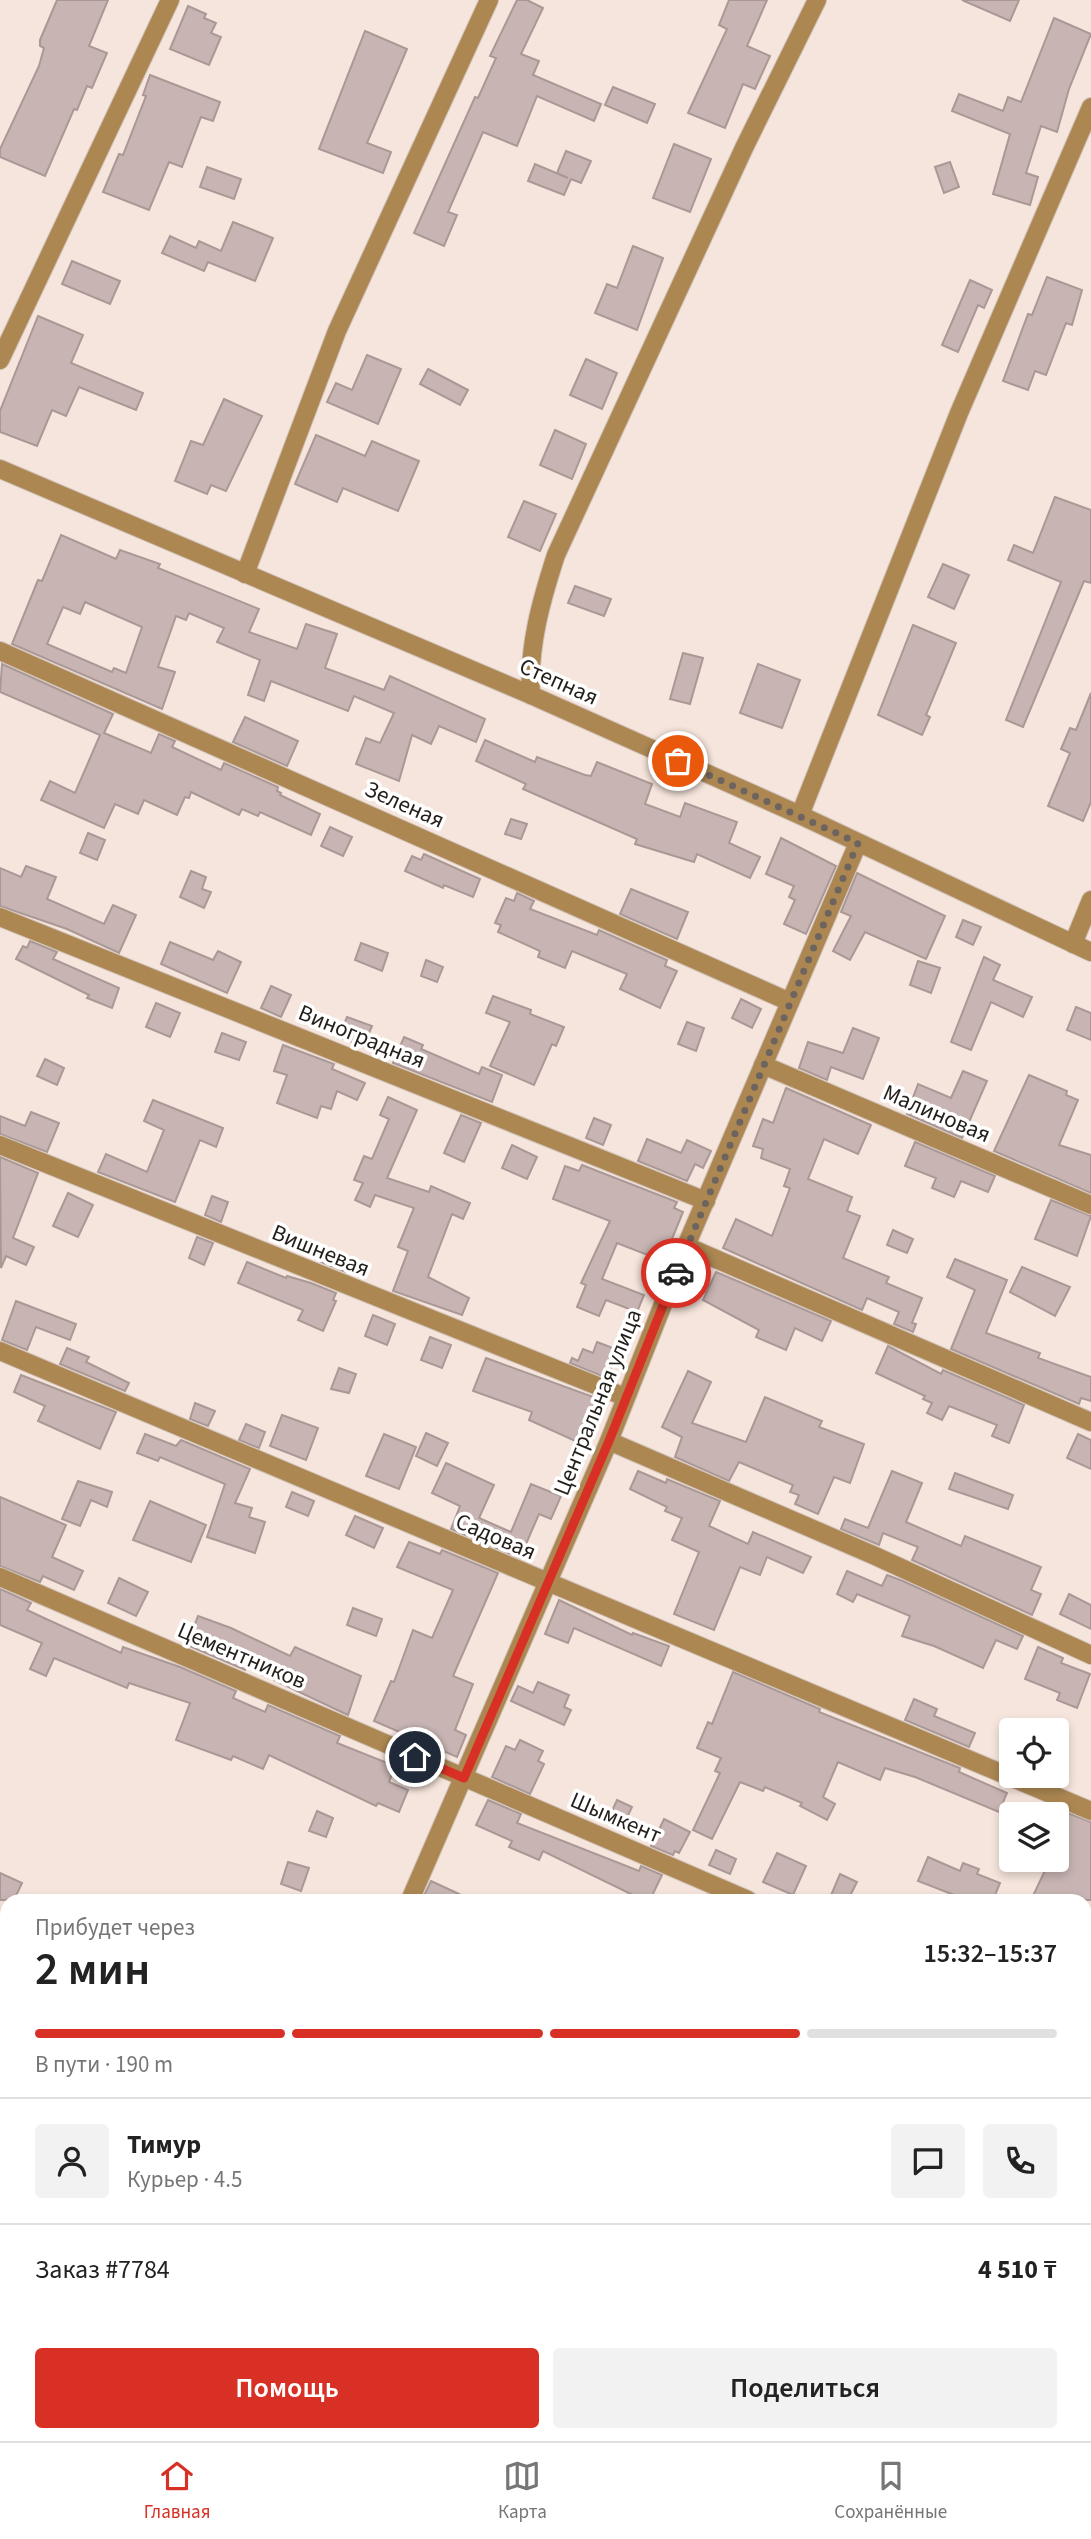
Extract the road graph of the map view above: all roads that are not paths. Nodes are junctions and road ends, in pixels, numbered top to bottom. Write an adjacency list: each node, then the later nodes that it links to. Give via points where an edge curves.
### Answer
1 (170, 0): 5 (street)
2 (489, 0): 7 (street, via 337,331)
3 (817, 0): 9 (street, via 556,555 540,603 529,668)
4 (1091, 107): 10 (street, via 959,413)
5 (0, 360)
6 (0, 469): 7 (street, Степная)
7 (245, 574): 9 (street, Степная)
8 (0, 652): 16 (street, Зеленая)
9 (531, 695): 10 (street, Степная)
10 (800, 816): 11 (street, Степная)
11 (858, 843): 14 (street, Степная); 16 (street, Центральная улица)
12 (1091, 900): 14 (street)
13 (0, 917): 19 (street, Виноградная)
14 (1073, 944): 15 (street, Степная)
15 (1091, 952)
16 (790, 1002): 17 (street, Центральная улица)
17 (763, 1065): 19 (street, Центральная улица); 20 (street, Малиновая)
18 (0, 1145): 23 (street, Вишневая)
19 (705, 1201): 21 (street, Центральная улица)
20 (1091, 1205)
21 (686, 1246): 23 (street, Центральная улица); 24 (street)
22 (0, 1351): 27 (street, Садовая)
23 (625, 1397): 25 (street, Центральная улица)
24 (1091, 1422)
25 (609, 1441): 27 (street, Центральная улица); 28 (street)
26 (0, 1577): 29 (street, Цементников)
27 (548, 1585): 29 (street, Центральная улица); 30 (street, Садовая)
28 (1091, 1655)
29 (464, 1778): 31 (street, Центральная улица); 32 (street, Шымкент)
30 (1091, 1811)
31 (413, 1894)
32 (734, 1894)

